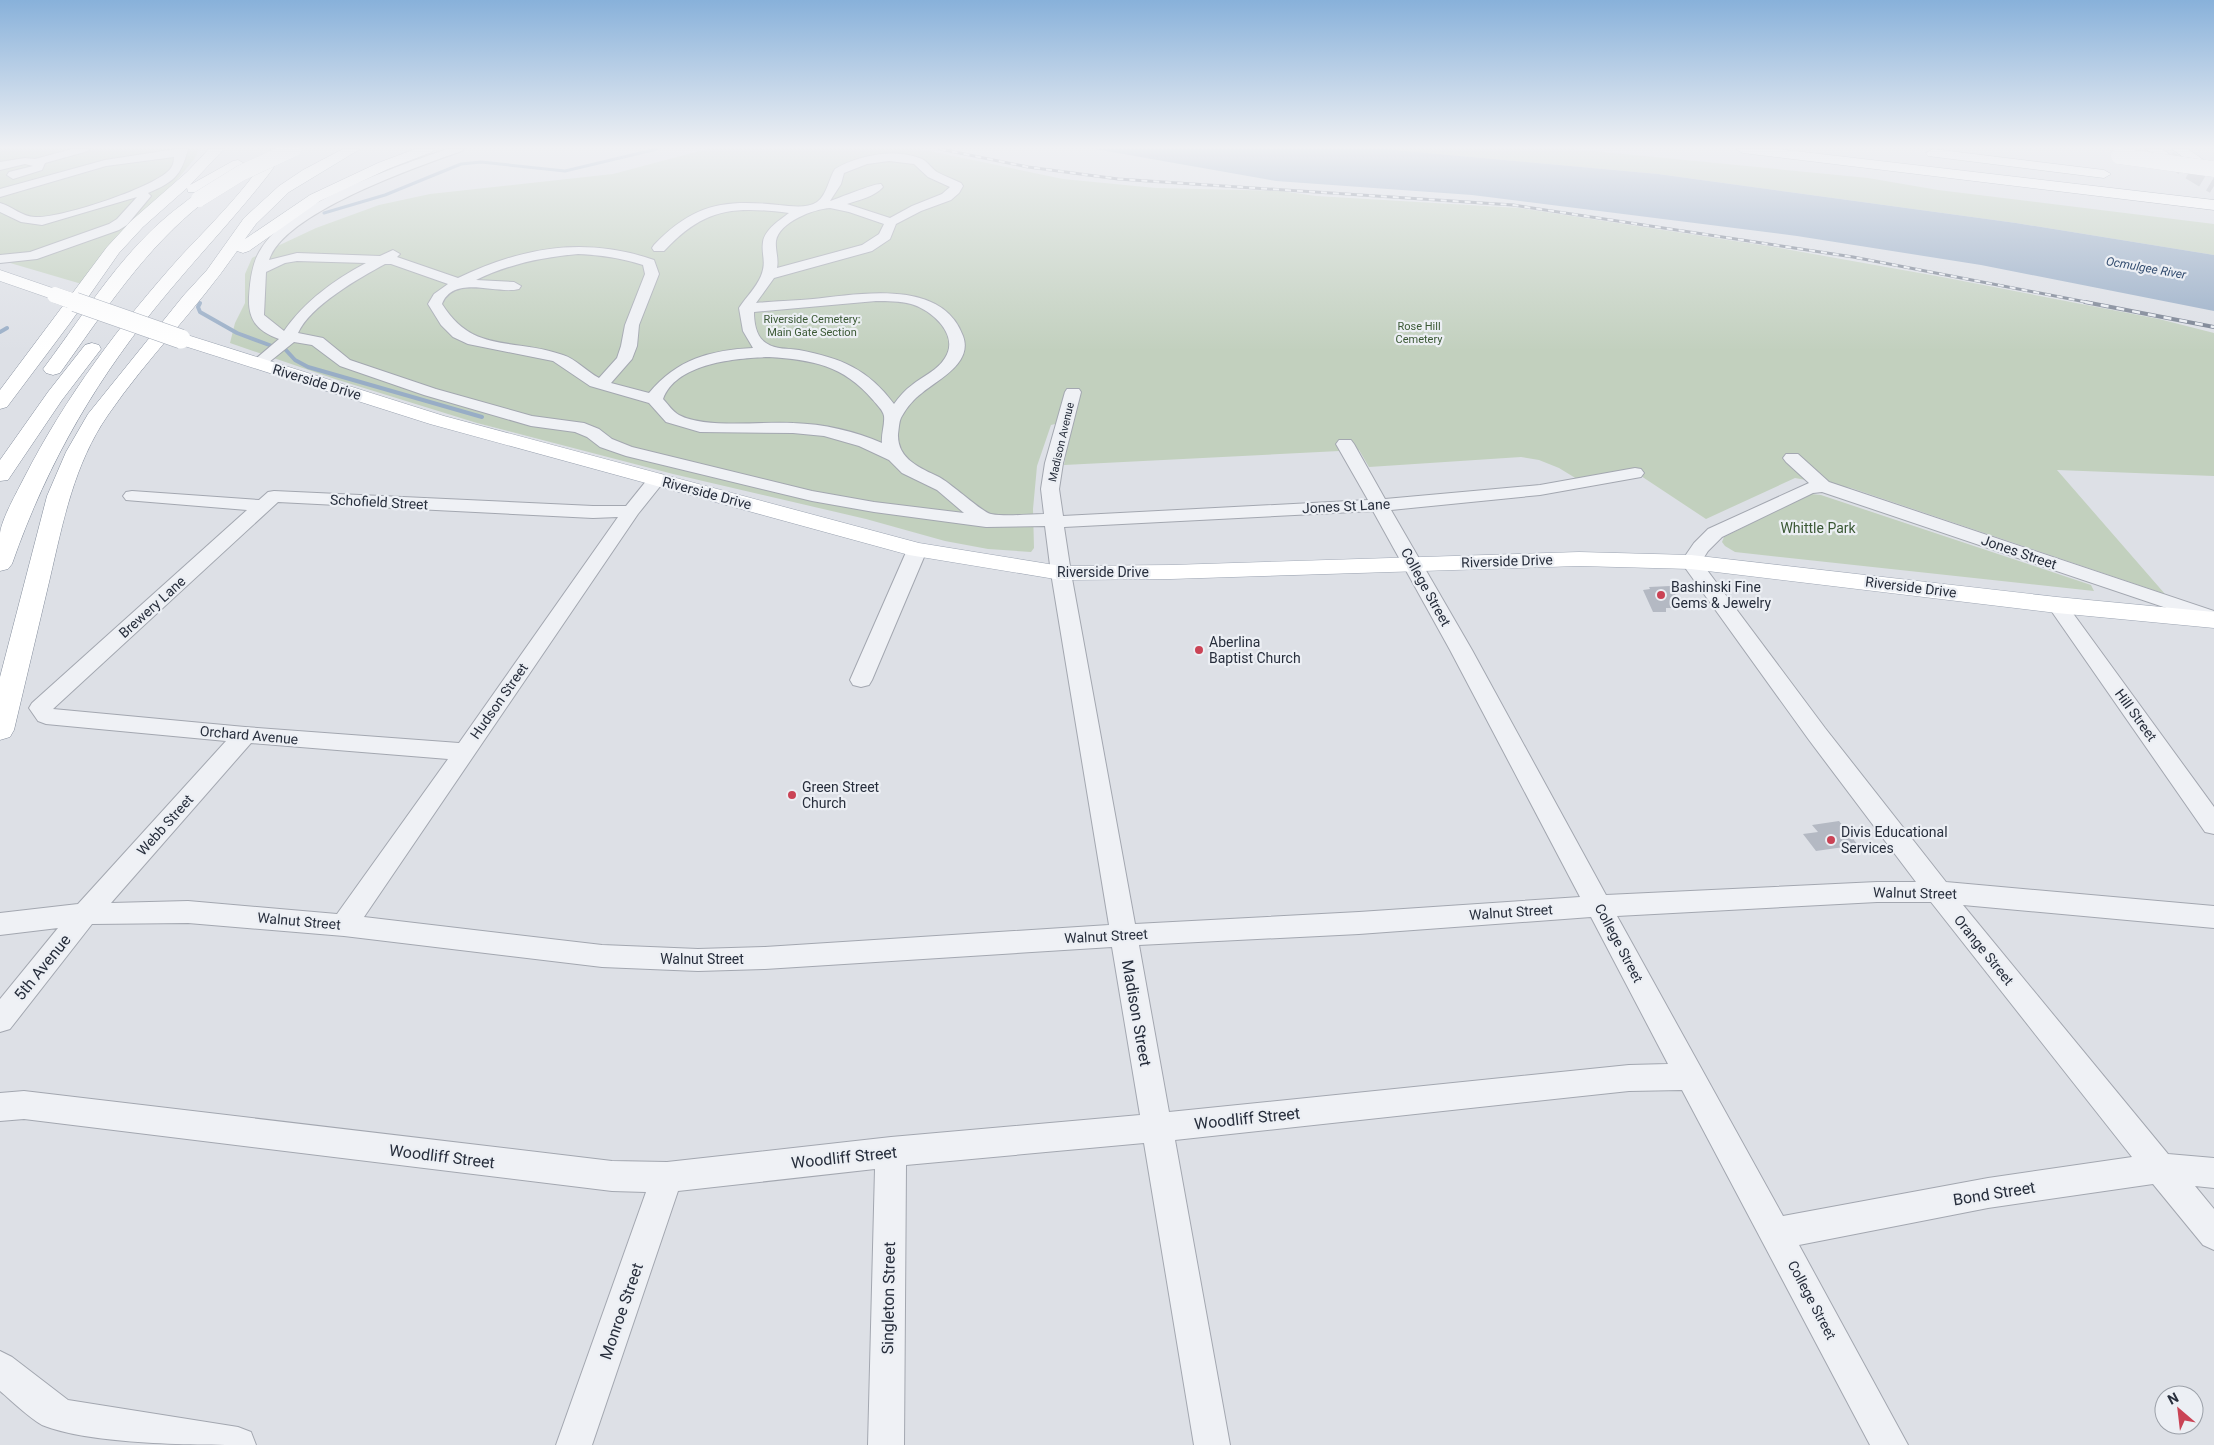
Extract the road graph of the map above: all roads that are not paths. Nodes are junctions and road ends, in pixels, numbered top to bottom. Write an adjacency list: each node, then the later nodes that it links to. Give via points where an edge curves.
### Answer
1 (20, 216): 2 (street, via 36,222)
2 (57, 216)
3 (127, 216): 20 (street, via 114,227 37,255)
4 (146, 216): 17 (main road)
5 (153, 216): 17 (main road)
6 (175, 216): 34 (main road, bridge, via 113,287)
7 (205, 216): 49 (main road, via 80,363)
8 (226, 216): 65 (main road, via 140,314 94,375 42,461)
9 (255, 216): 21 (main road)
10 (288, 216): 21 (main road)
11 (305, 216): 22 (street, via 278,234 260,261)
12 (694, 216): 18 (street, via 667,237)
13 (793, 216): 24 (street, via 780,225 770,238 772,259)
14 (871, 216): 16 (street)
15 (901, 216): 16 (street)
16 (891, 222): 24 (street, via 885,236 867,248)
17 (132, 231): 39 (main road, via 113,250)
18 (659, 248)
19 (387, 257): 22 (street, via 297,257); 25 (street); 28 (street, via 344,280 317,301)
20 (0, 258)
21 (221, 263): 72 (main road, via 98,414 77,452 58,496)
22 (260, 269): 28 (street, via 257,315 272,330)
23 (0, 275): 32 (main road, Riverside Drive, bridge)
24 (768, 275): 27 (street)
25 (459, 283): 26 (street); 33 (street, via 439,295 435,304 458,334 478,342 558,358); 33 (street, via 504,263 570,251 606,251 649,263 652,274 632,325 624,359)
26 (514, 286)
27 (746, 308): 29 (street, via 746,318); 36 (street, via 880,296 909,300 933,310 954,331 956,353 940,372)
28 (290, 338): 32 (street); 51 (street, Jones St Lane, via 313,338 345,363 430,392 531,421 578,427 614,447)
29 (755, 342): 30 (street); 31 (street)
30 (770, 351): 31 (street); 37 (street, via 803,355 841,366 859,377)
31 (740, 353): 38 (street, via 686,369 669,379)
32 (258, 364): 50 (main road, Riverside Drive, via 437,420)
33 (601, 385): 38 (street)
34 (40, 386)
35 (1073, 392): 61 (street, Madison Avenue, via 1050,489)
36 (910, 394): 37 (street); 40 (street)
37 (879, 396): 40 (street)
38 (655, 400): 43 (street, via 672,418 700,427 793,428 824,431)
39 (0, 402)
40 (892, 417): 42 (street)
41 (15, 425): 47 (main road)
42 (890, 435): 43 (street); 45 (street)
43 (865, 442): 45 (street)
44 (1346, 444): 56 (street, College Street)
45 (894, 456): 60 (street, via 908,469 943,486)
46 (1792, 458): 52 (street, Jones Street)
47 (0, 460)
48 (1636, 473): 56 (street, Jones St Lane, via 1540,490)
49 (0, 475)
50 (657, 479): 55 (main road, Riverside Drive); 58 (street, Hudson Street)
51 (762, 485): 54 (street, Jones St Lane); 55 (street)
52 (1823, 486): 64 (street, via 1809,488 1715,533); 69 (street, Jones Street)
53 (132, 496): 57 (street, Schofield Street)
54 (812, 496): 59 (street); 60 (street, Jones St Lane)
55 (743, 502): 59 (main road, Riverside Drive)
56 (1381, 505): 61 (street, Jones St Lane); 66 (street, College Street)
57 (264, 506): 58 (street, Schofield Street, via 274,496 593,512); 71 (street, Brewery Lane)
58 (630, 511): 74 (street, Hudson Street)
59 (794, 516): 63 (main road, Riverside Drive)
60 (984, 520): 61 (street, Jones St Lane); 62 (street)
61 (1055, 521): 67 (street, Madison Street)
62 (998, 532)
63 (917, 550): 67 (main road, Riverside Drive); 70 (street)
64 (1691, 562): 66 (main road, Riverside Drive, via 1579,560); 68 (main road, Riverside Drive); 76 (street, Orange Street)
65 (0, 564)
66 (1413, 564): 67 (main road, Riverside Drive); 77 (street, College Street)
67 (1061, 573): 82 (street, Madison Street)
68 (2057, 605): 69 (main road, Riverside Drive); 75 (street, Hill Street)
69 (2214, 619)
70 (862, 680)
71 (40, 708): 73 (street, Orchard Avenue, via 46,716)
72 (0, 730)
73 (245, 736): 74 (street, Orchard Avenue); 78 (street, Webb Street)
74 (464, 752): 81 (street, Hudson Street)
75 (2214, 825)
76 (1937, 892): 77 (street, Walnut Street); 79 (street, Walnut Street); 88 (street, Orange Street)
77 (1600, 906): 82 (street, Walnut Street); 84 (street, College Street)
78 (85, 914): 80 (street, Walnut Street); 81 (street, Walnut Street, via 188,912); 83 (street, 5th Avenue)
79 (2214, 917)
80 (3, 924)
81 (344, 925): 82 (street, Walnut Street, via 602,956 698,960)
82 (1124, 935): 86 (street, Madison Street)
83 (0, 1020)
84 (1690, 1077): 86 (street, Woodliff Street, via 1629,1078); 91 (street, College Street)
85 (0, 1107): 90 (street, Woodliff Street, via 24,1106 612,1176)
86 (1157, 1128): 87 (street, Woodliff Street); 97 (street, Madison Street)
87 (891, 1152): 90 (street, Woodliff Street); 96 (street, Singleton Street)
88 (2160, 1168): 89 (street, Bond Street); 91 (street, Bond Street, via 1988,1193); 92 (street, Orange Street)
89 (2214, 1173)
90 (667, 1177): 95 (street, Monroe Street)
91 (1776, 1233): 98 (street, College Street)
92 (2214, 1234)
93 (0, 1369): 94 (street, via 54,1412 68,1418)
94 (238, 1445)
95 (574, 1445)
96 (886, 1445)
97 (1212, 1445)
98 (1890, 1445)

